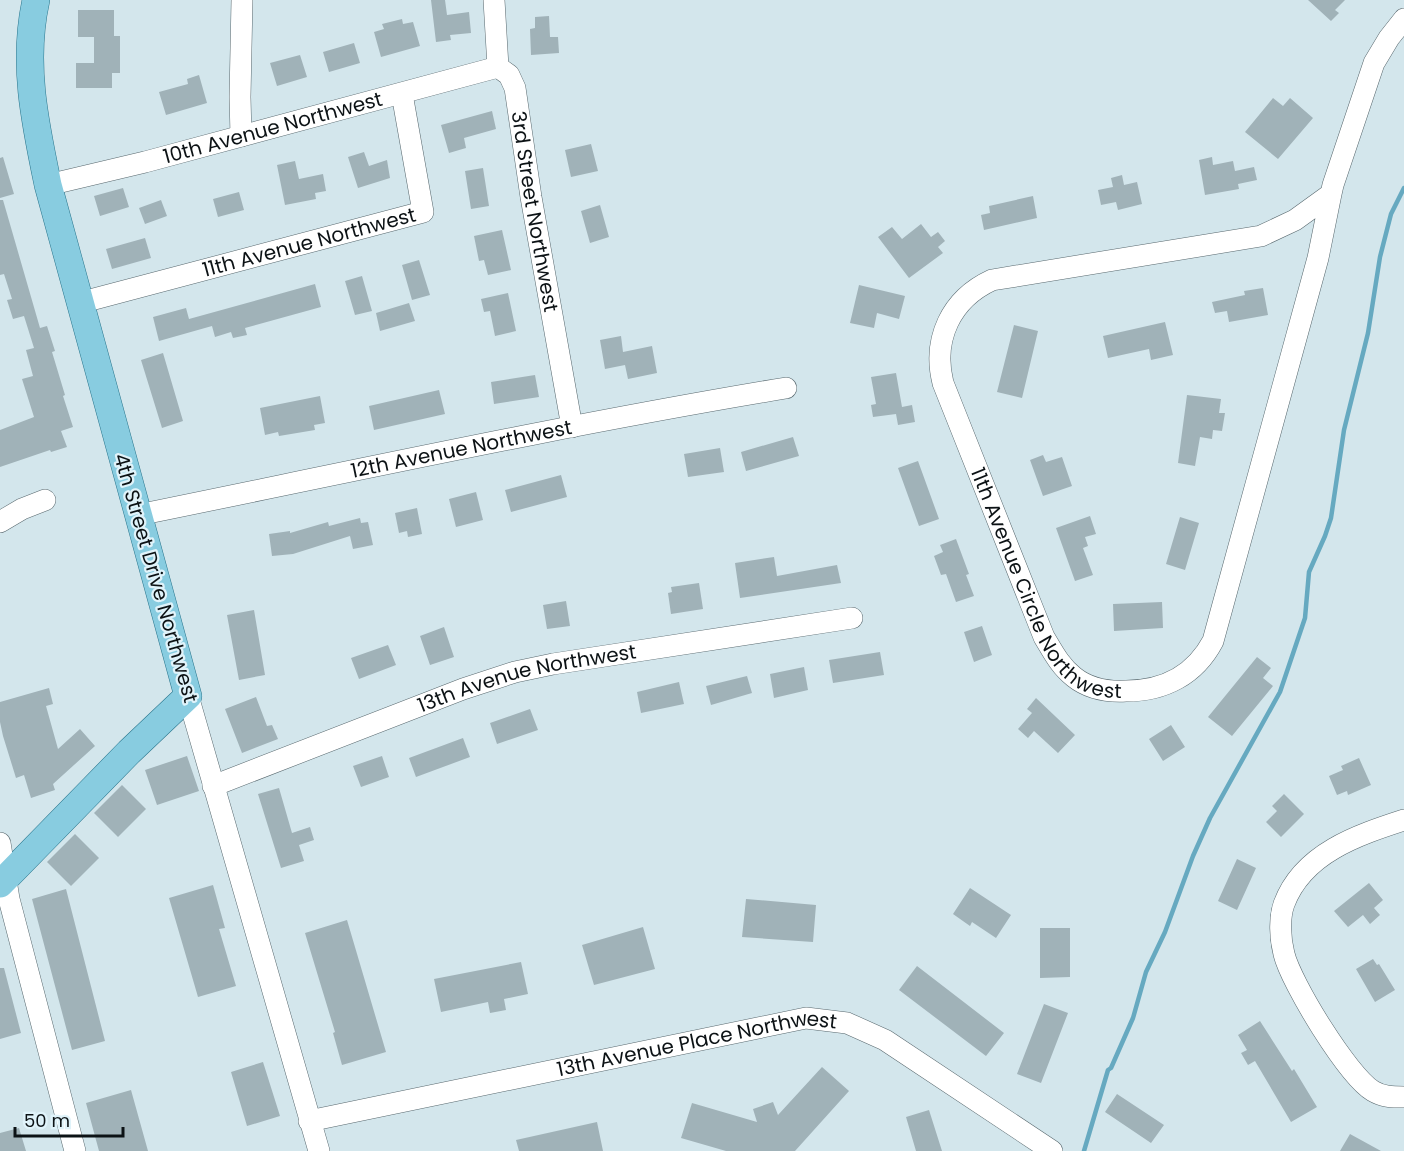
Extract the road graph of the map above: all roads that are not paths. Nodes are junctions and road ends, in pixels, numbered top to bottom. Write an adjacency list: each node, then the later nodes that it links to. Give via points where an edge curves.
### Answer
1 (36, 0): 9 (main road, 4th Street Drive Northwest, via 29,57 33,113)
2 (242, 0): 8 (street)
3 (494, 0): 6 (street)
4 (1404, 19): 5 (street, 11th Avenue Circle Northwest)
5 (1397, 42): 10 (street, 11th Avenue Circle Northwest, via 1372,68)
6 (498, 67): 7 (street, 10th Avenue Northwest); 13 (street, 3rd Street Northwest, via 509,75 514,88)
7 (402, 94): 8 (street, 10th Avenue Northwest); 11 (street, 11th Avenue Northwest, via 423,212)
8 (241, 136): 9 (street, 10th Avenue Northwest)
9 (48, 185): 11 (main road, 4th Street Drive Northwest)
10 (1331, 194): 10 (street, 11th Avenue Circle Northwest, via 1318,258 1213,641 1195,666 1170,684 1150,690 1113,692 1081,682 1062,666 1044,637 943,382 939,358 947,322 961,301 992,280 1261,236 1295,220)
11 (79, 303): 15 (main road, 4th Street Drive Northwest)
12 (786, 388): 13 (street, 12th Avenue Northwest)
13 (572, 427): 15 (street, 12th Avenue Northwest)
14 (45, 500): 16 (street)
15 (138, 515): 18 (main road, 4th Street Drive Northwest)
16 (0, 522)
17 (852, 618): 19 (street, 13th Avenue Northwest, via 515,672)
18 (188, 696): 19 (street, 4th Street Drive Northwest); 22 (main road)
19 (213, 786): 24 (street, 4th Street Drive Northwest)
20 (1404, 820): 23 (street, via 1369,831 1321,857 1301,875 1292,890 1284,904 1280,926 1284,955 1300,991 1360,1082 1383,1096)
21 (0, 843): 22 (street)
22 (3, 881): 25 (street)
23 (1404, 1096)
24 (309, 1121): 26 (street, 4th Street Drive Northwest); 27 (street, 13th Avenue Place Northwest, via 806,1018 847,1023 885,1040)
25 (75, 1151)
26 (319, 1151)
27 (1052, 1151)

